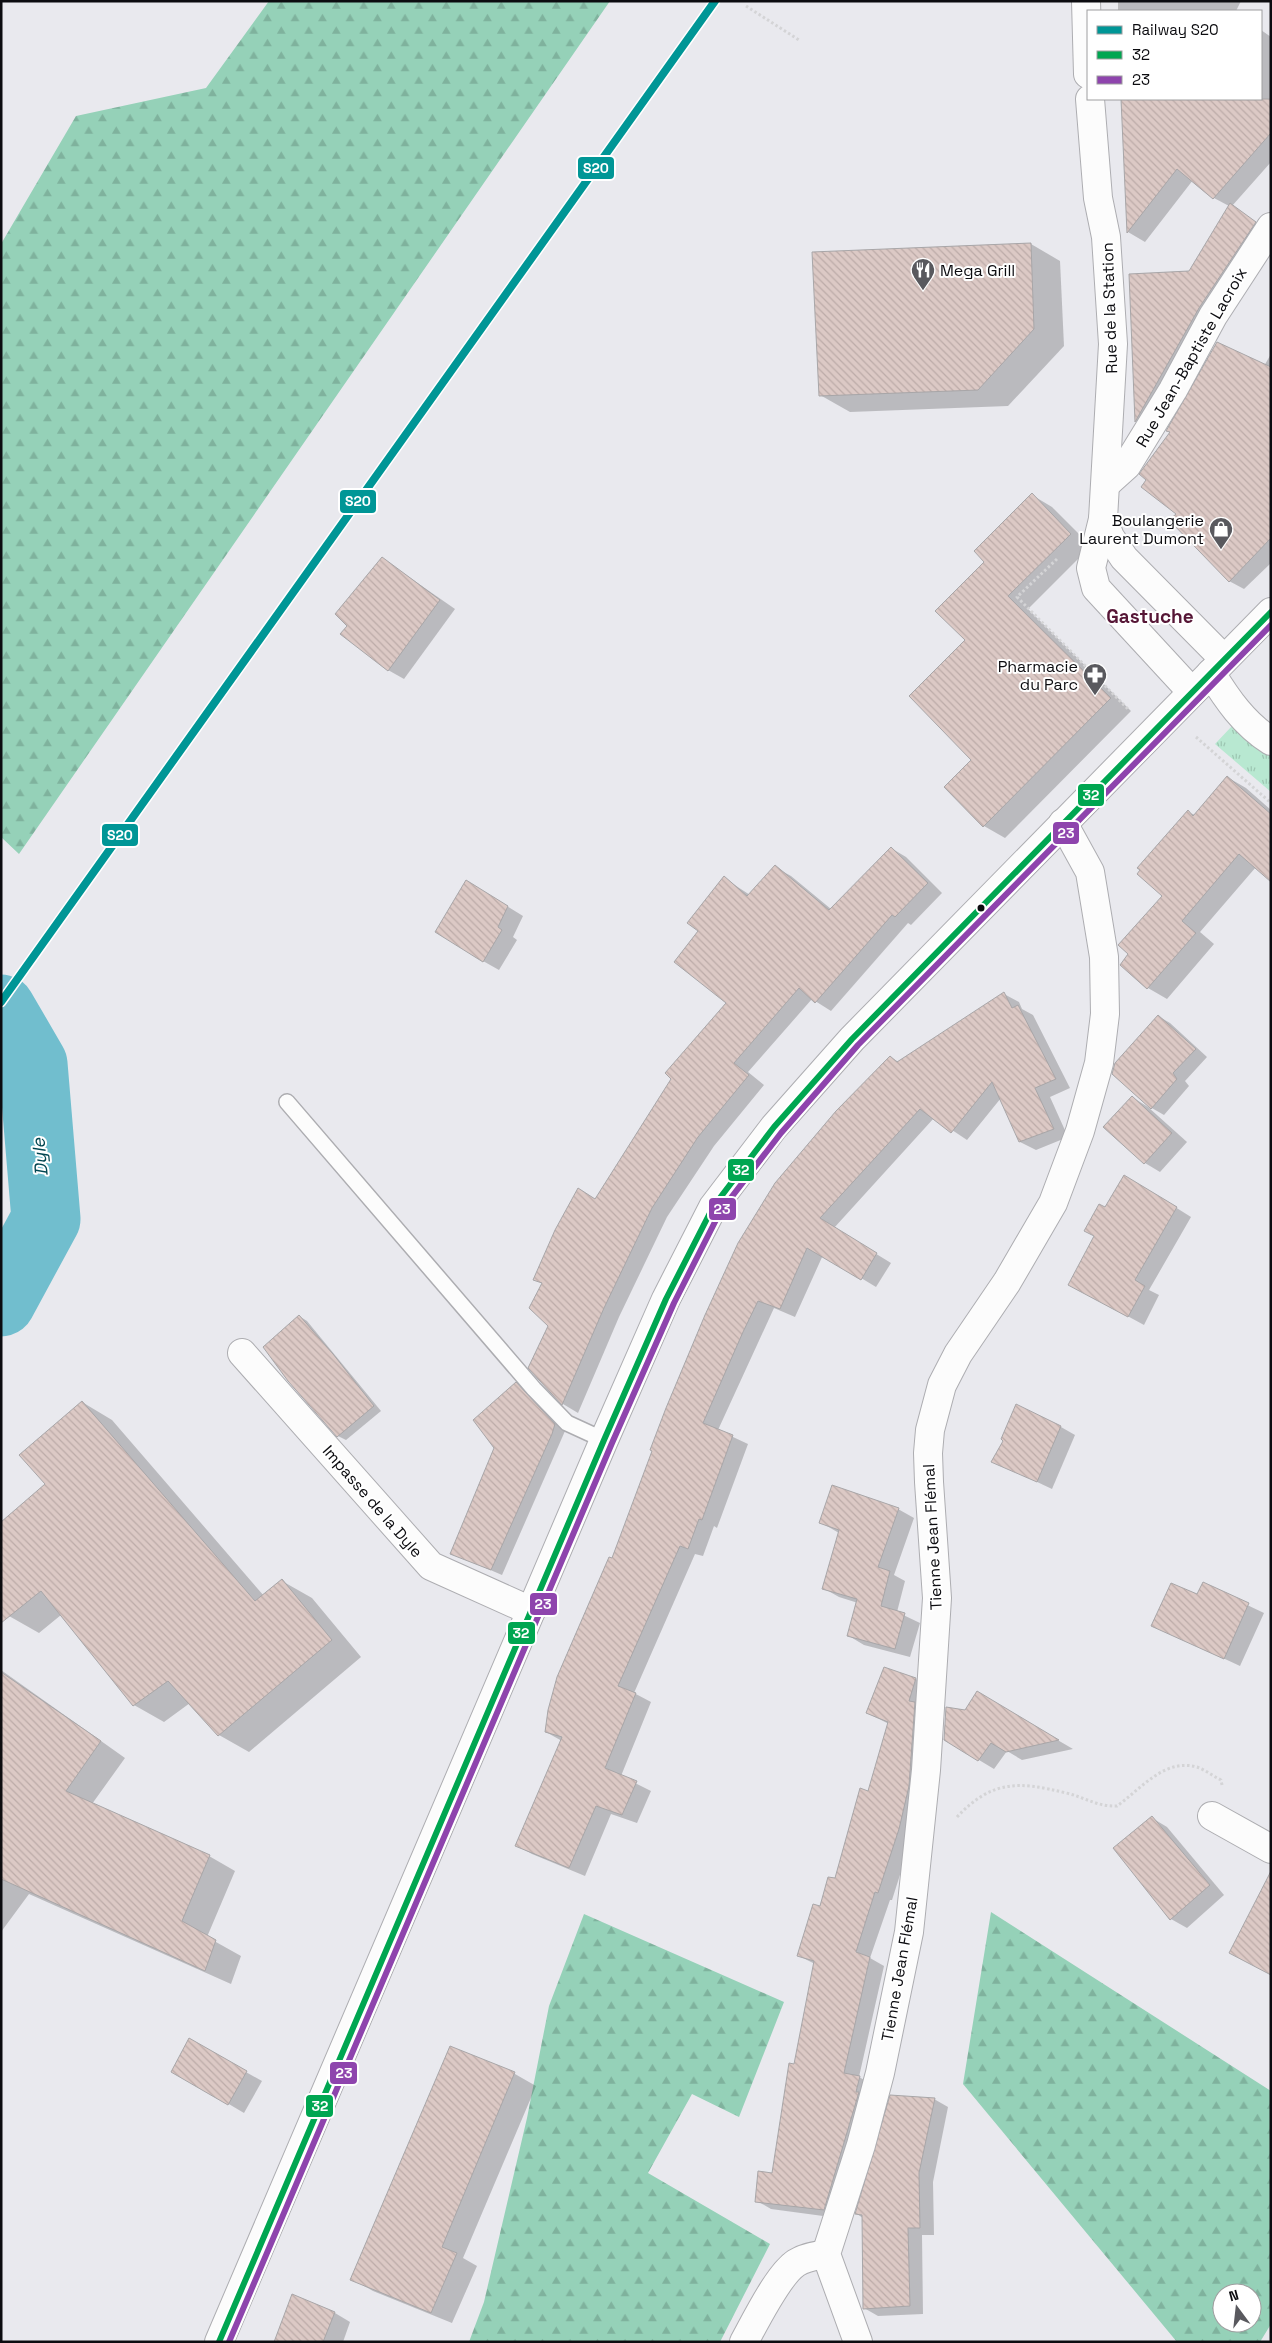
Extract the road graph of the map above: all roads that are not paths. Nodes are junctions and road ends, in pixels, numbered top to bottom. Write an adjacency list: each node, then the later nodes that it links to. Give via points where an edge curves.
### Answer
1 (1086, 1): 2 (street)
2 (1087, 38)
3 (1090, 100): 5 (street, Rue de la Station, via 1098,198 1106,237 1113,344)
4 (1271, 226): 5 (street, Rue Jean-Baptiste Lacroix, via 1213,316 1174,390 1128,465)
5 (1107, 483): 6 (street, Rue de la Station)
6 (1100, 531): 8 (street, Rue de la Station, via 1110,537 1124,558); 9 (street, Rue de la Station, via 1091,568 1096,588)
7 (1271, 612): 8 (street)
8 (1217, 666): 9 (street); 10 (street, Rue de la Station, via 1230,704)
9 (1192, 692): 11 (street)
10 (1271, 741)
11 (1063, 823): 14 (street, via 852,1039 774,1127 713,1207 666,1300); 18 (street, Tienne Jean Flémal, via 1090,872 1104,957 1105,1014 1099,1063 1080,1131 1053,1203 1007,1282 958,1354 942,1385 930,1430 928,1472 938,1598 909,1932 880,2073)
12 (287, 1102): 14 (lane, via 534,1389 568,1423)
13 (242, 1353): 15 (street, Impasse de la Dyle, via 431,1566)
14 (604, 1440): 15 (street)
15 (531, 1611): 19 (street)
16 (1212, 1816): 17 (street)
17 (1271, 1850)
18 (826, 2254): 20 (street, via 811,2256 795,2264 770,2295); 21 (street)
19 (219, 2342)
20 (744, 2342)
21 (858, 2342)

